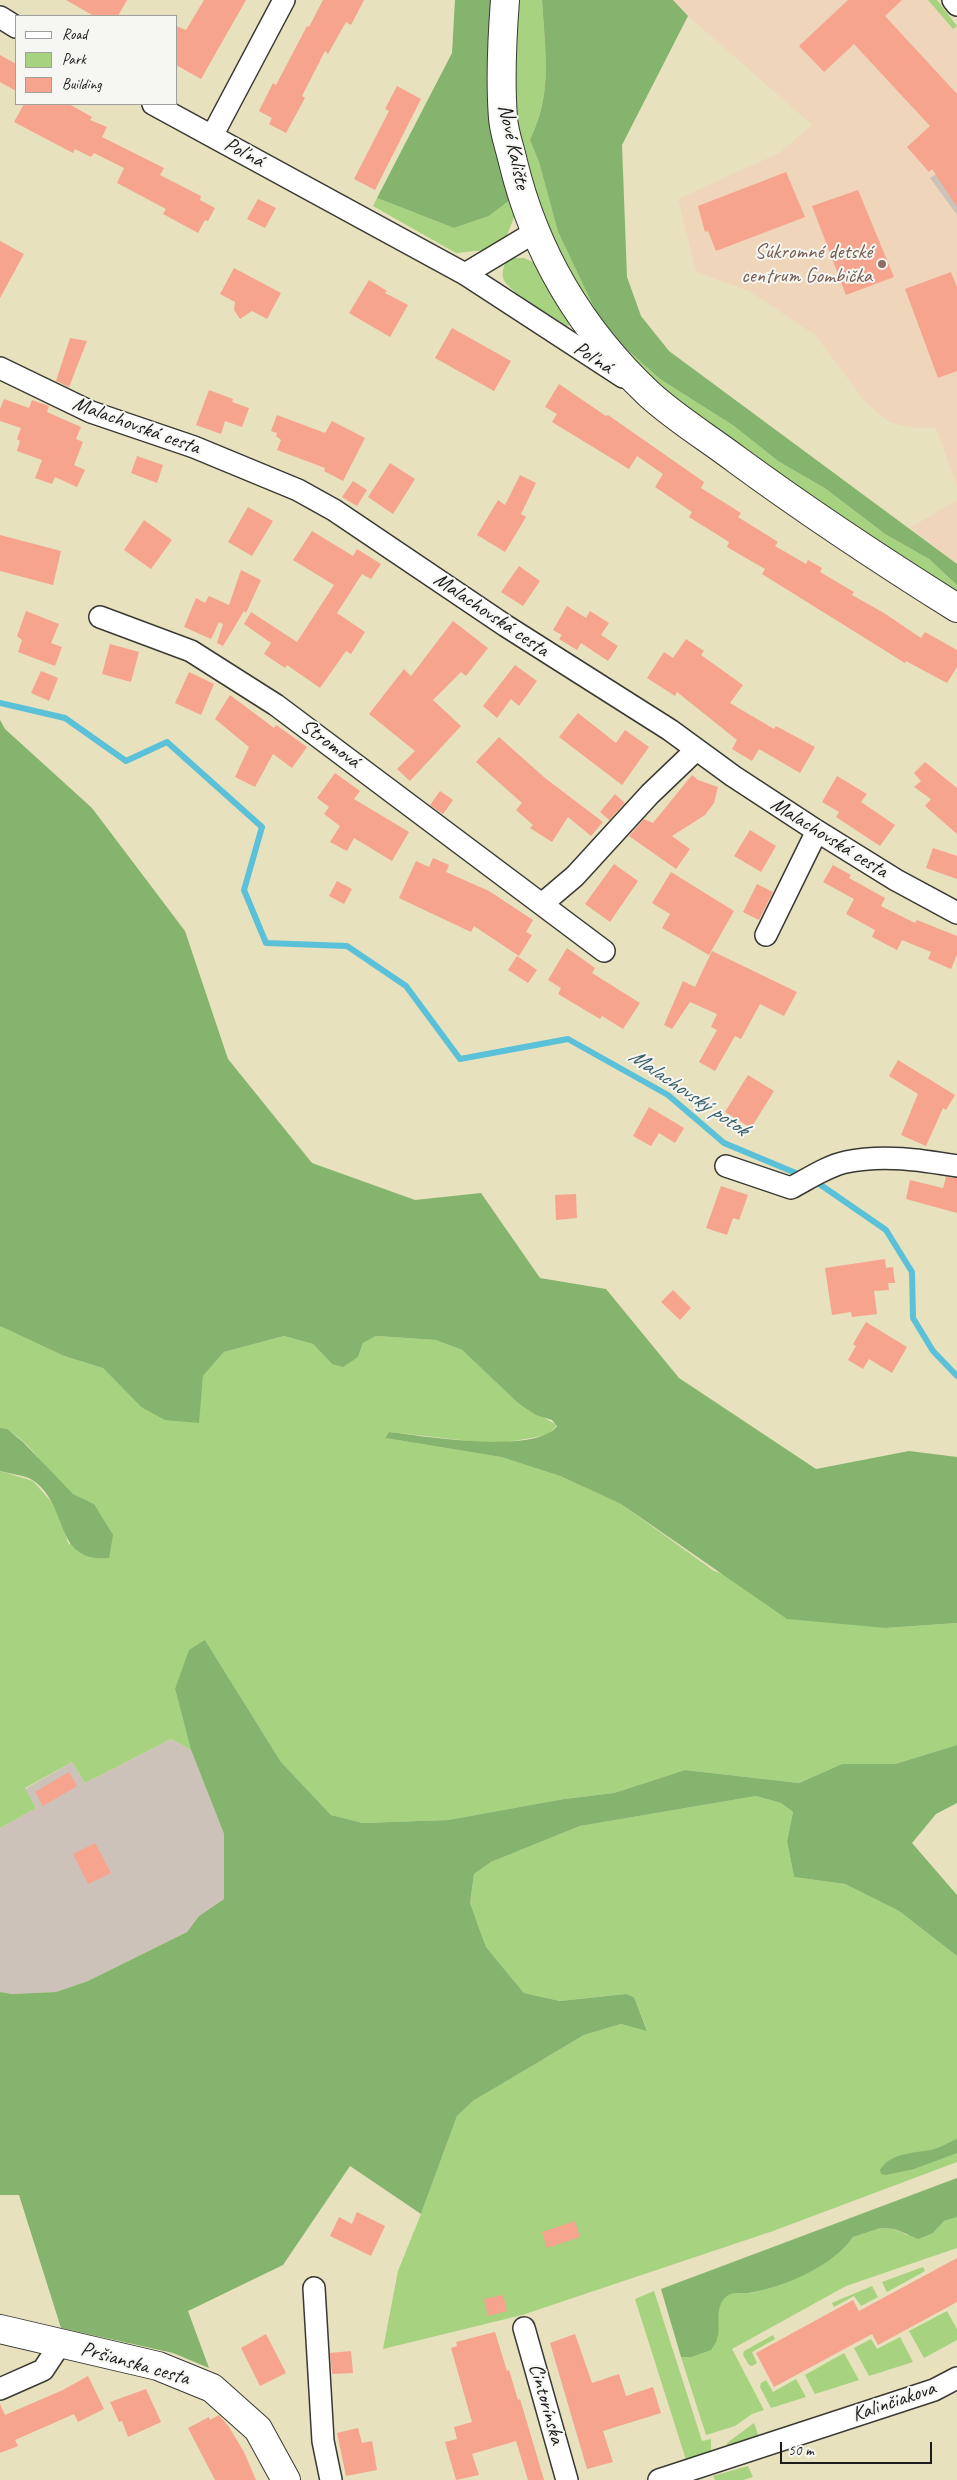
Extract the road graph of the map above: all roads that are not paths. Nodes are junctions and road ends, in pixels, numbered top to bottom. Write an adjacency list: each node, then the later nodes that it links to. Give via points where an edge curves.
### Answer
1 (284, 0): 8 (street, Poľná)
2 (505, 0): 9 (street, Nové Kalište, via 501,55 503,120)
3 (953, 0): 4 (street)
4 (957, 5)
5 (0, 17): 6 (street)
6 (15, 26)
7 (155, 105): 8 (street, Poľná)
8 (212, 136): 10 (street, Poľná)
9 (535, 232): 10 (street); 12 (street, Nové Kalište, via 568,298 610,353)
10 (465, 274): 12 (street, Poľná)
11 (0, 368): 15 (street, Malachovská cesta, via 91,412 194,447 298,490 334,510)
12 (650, 395): 13 (street, Poľná, via 784,494)
13 (957, 608)
14 (100, 617): 17 (street, Stromová, via 191,651 215,664 334,745)
15 (696, 750): 16 (street, Malachovská cesta); 17 (street, via 650,794 575,876)
16 (817, 831): 18 (street, Malachovská cesta); 19 (street)
17 (542, 904): 20 (street, Stromová)
18 (957, 913)
19 (766, 935)
20 (604, 950)
21 (726, 1166): 22 (street, via 791,1188 846,1162 886,1157)
22 (957, 1166)
23 (314, 2288): 30 (street, via 324,2441)
24 (524, 2328): 31 (street, Cintorínska)
25 (0, 2329): 26 (street, Pršianska cesta)
26 (60, 2343): 28 (street, via 43,2370); 29 (street, Pršianska cesta, via 158,2366 212,2388 258,2429)
27 (957, 2378): 32 (street, Kalinčiakova, via 934,2390)
28 (0, 2389)
29 (286, 2480)
30 (332, 2480)
31 (568, 2480)
32 (659, 2480)

